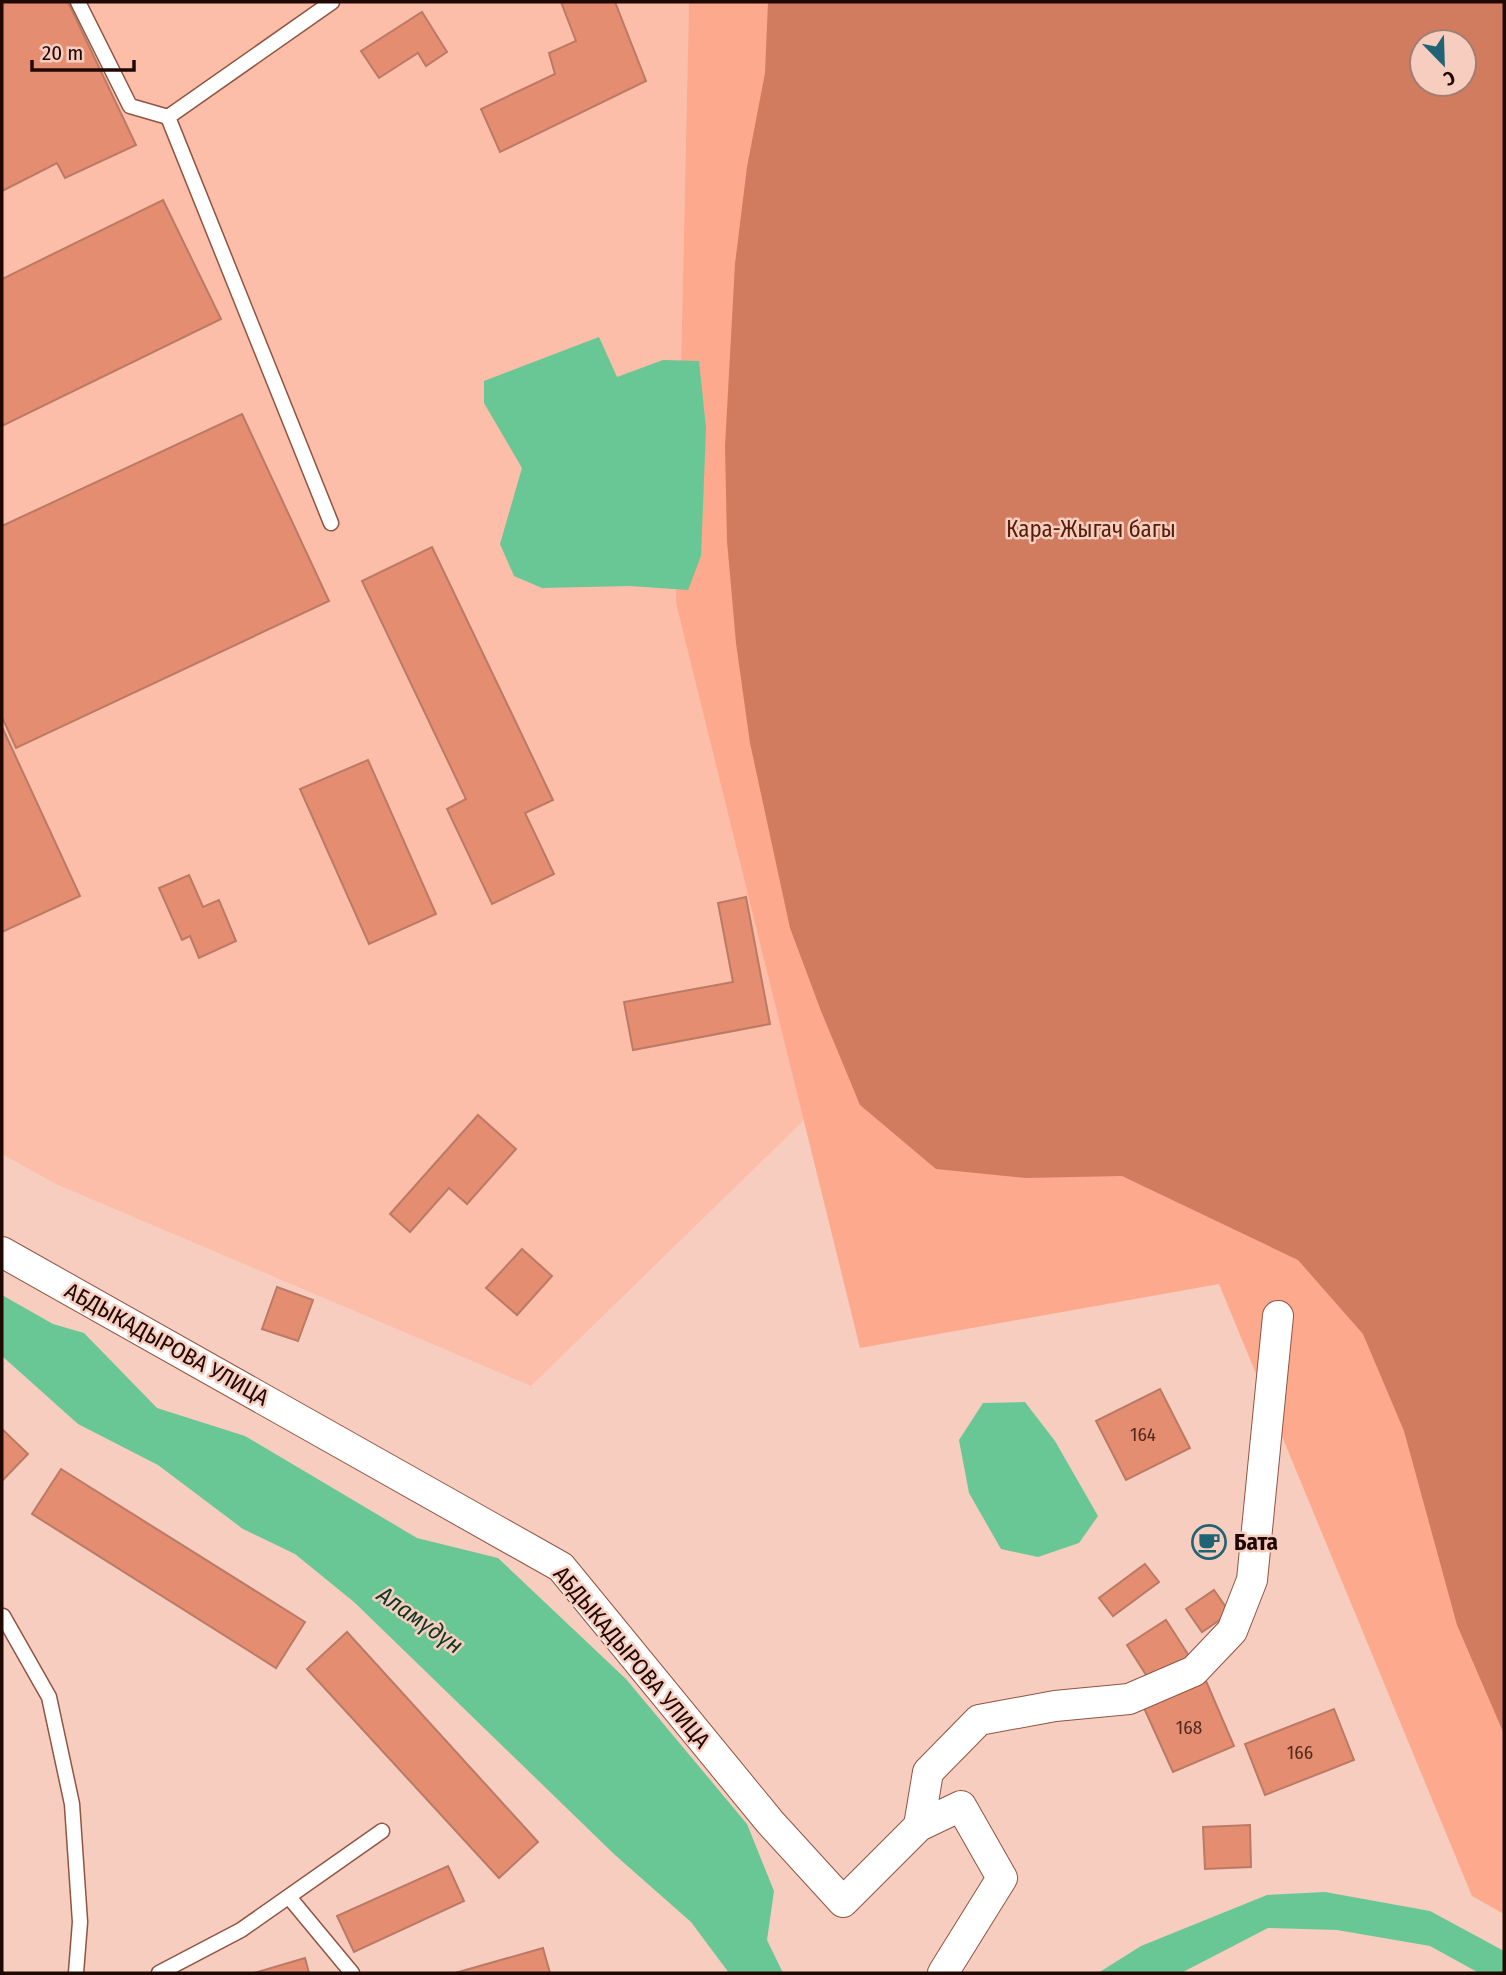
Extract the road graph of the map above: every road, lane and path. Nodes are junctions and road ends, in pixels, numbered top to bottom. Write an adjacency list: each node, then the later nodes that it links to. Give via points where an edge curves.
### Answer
1 (78, 2): 3 (lane, via 130,106)
2 (332, 2): 3 (lane)
3 (167, 117): 4 (lane)
4 (331, 523)
5 (2, 1252): 8 (street, АБДЫКАДЫРОВА УЛИЦА, via 561,1567 770,1822 843,1902)
6 (1278, 1316): 8 (street, via 1252,1580 1232,1631 1194,1671 1129,1699 979,1720 928,1772)
7 (3, 1616): 11 (lane, via 49,1697 72,1804 80,1922)
8 (919, 1826): 14 (street, АБДЫКАДЫРОВА УЛИЦА, via 961,1806 1002,1878)
9 (382, 1831): 10 (lane)
10 (289, 1897): 12 (lane, via 241,1930); 13 (lane)
11 (76, 1973)
12 (159, 1973)
13 (352, 1973)
14 (943, 1973)

